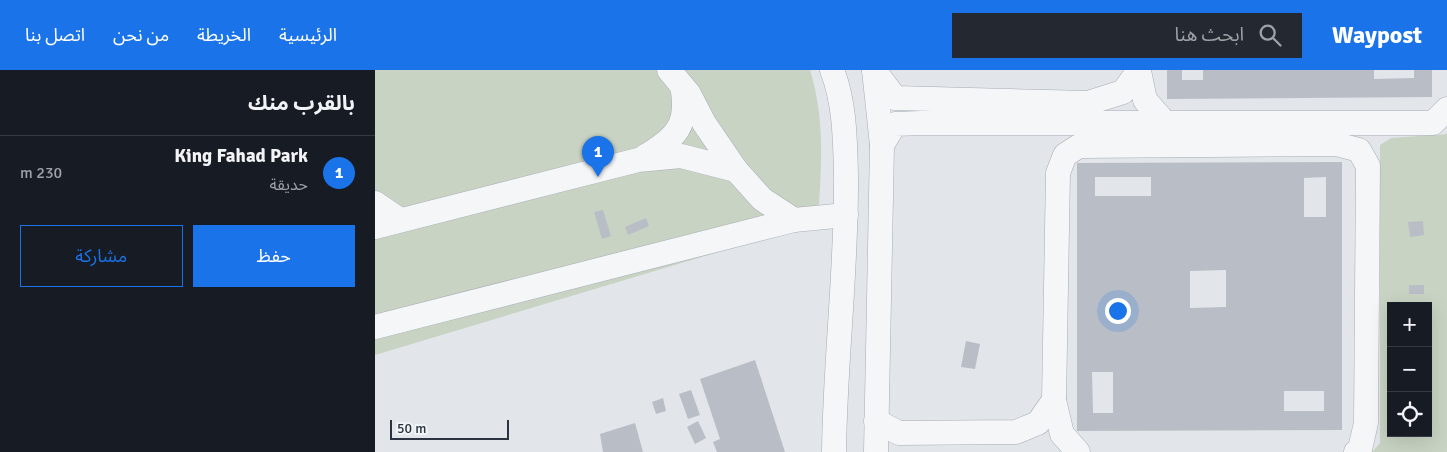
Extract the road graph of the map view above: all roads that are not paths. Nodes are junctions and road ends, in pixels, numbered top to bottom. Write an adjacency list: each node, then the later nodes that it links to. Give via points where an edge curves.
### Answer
1 (832, 70): 12 (street, via 845,125)
2 (874, 70): 3 (street, via 895,98 1088,104 1123,92); 7 (street)
3 (1139, 70): 6 (street, via 1145,100)
4 (675, 77): 8 (street, via 685,101 678,129 668,143); 9 (street)
5 (1447, 109): 6 (street, via 1433,123)
6 (1166, 124): 7 (street, via 921,122 895,124)
7 (882, 145): 19 (street)
8 (638, 160): 9 (street, via 681,156); 13 (street)
9 (736, 170): 10 (street)
10 (762, 198): 14 (street); 16 (street, via 763,209 756,226)
11 (375, 203): 13 (street)
12 (846, 215): 14 (street); 20 (street)
13 (400, 220): 15 (street)
14 (794, 220): 16 (street)
15 (375, 227)
16 (748, 233): 17 (street)
17 (375, 327)
18 (1054, 400): 19 (street, via 1038,423 1017,432 899,433); 22 (street, via 1062,434); 23 (street, via 1058,173 1065,154 1079,146 1336,144 1359,150 1368,166 1366,424 1360,449)
19 (876, 421): 21 (street)
20 (834, 452)
21 (875, 452)
22 (1078, 452)
23 (1356, 452)

